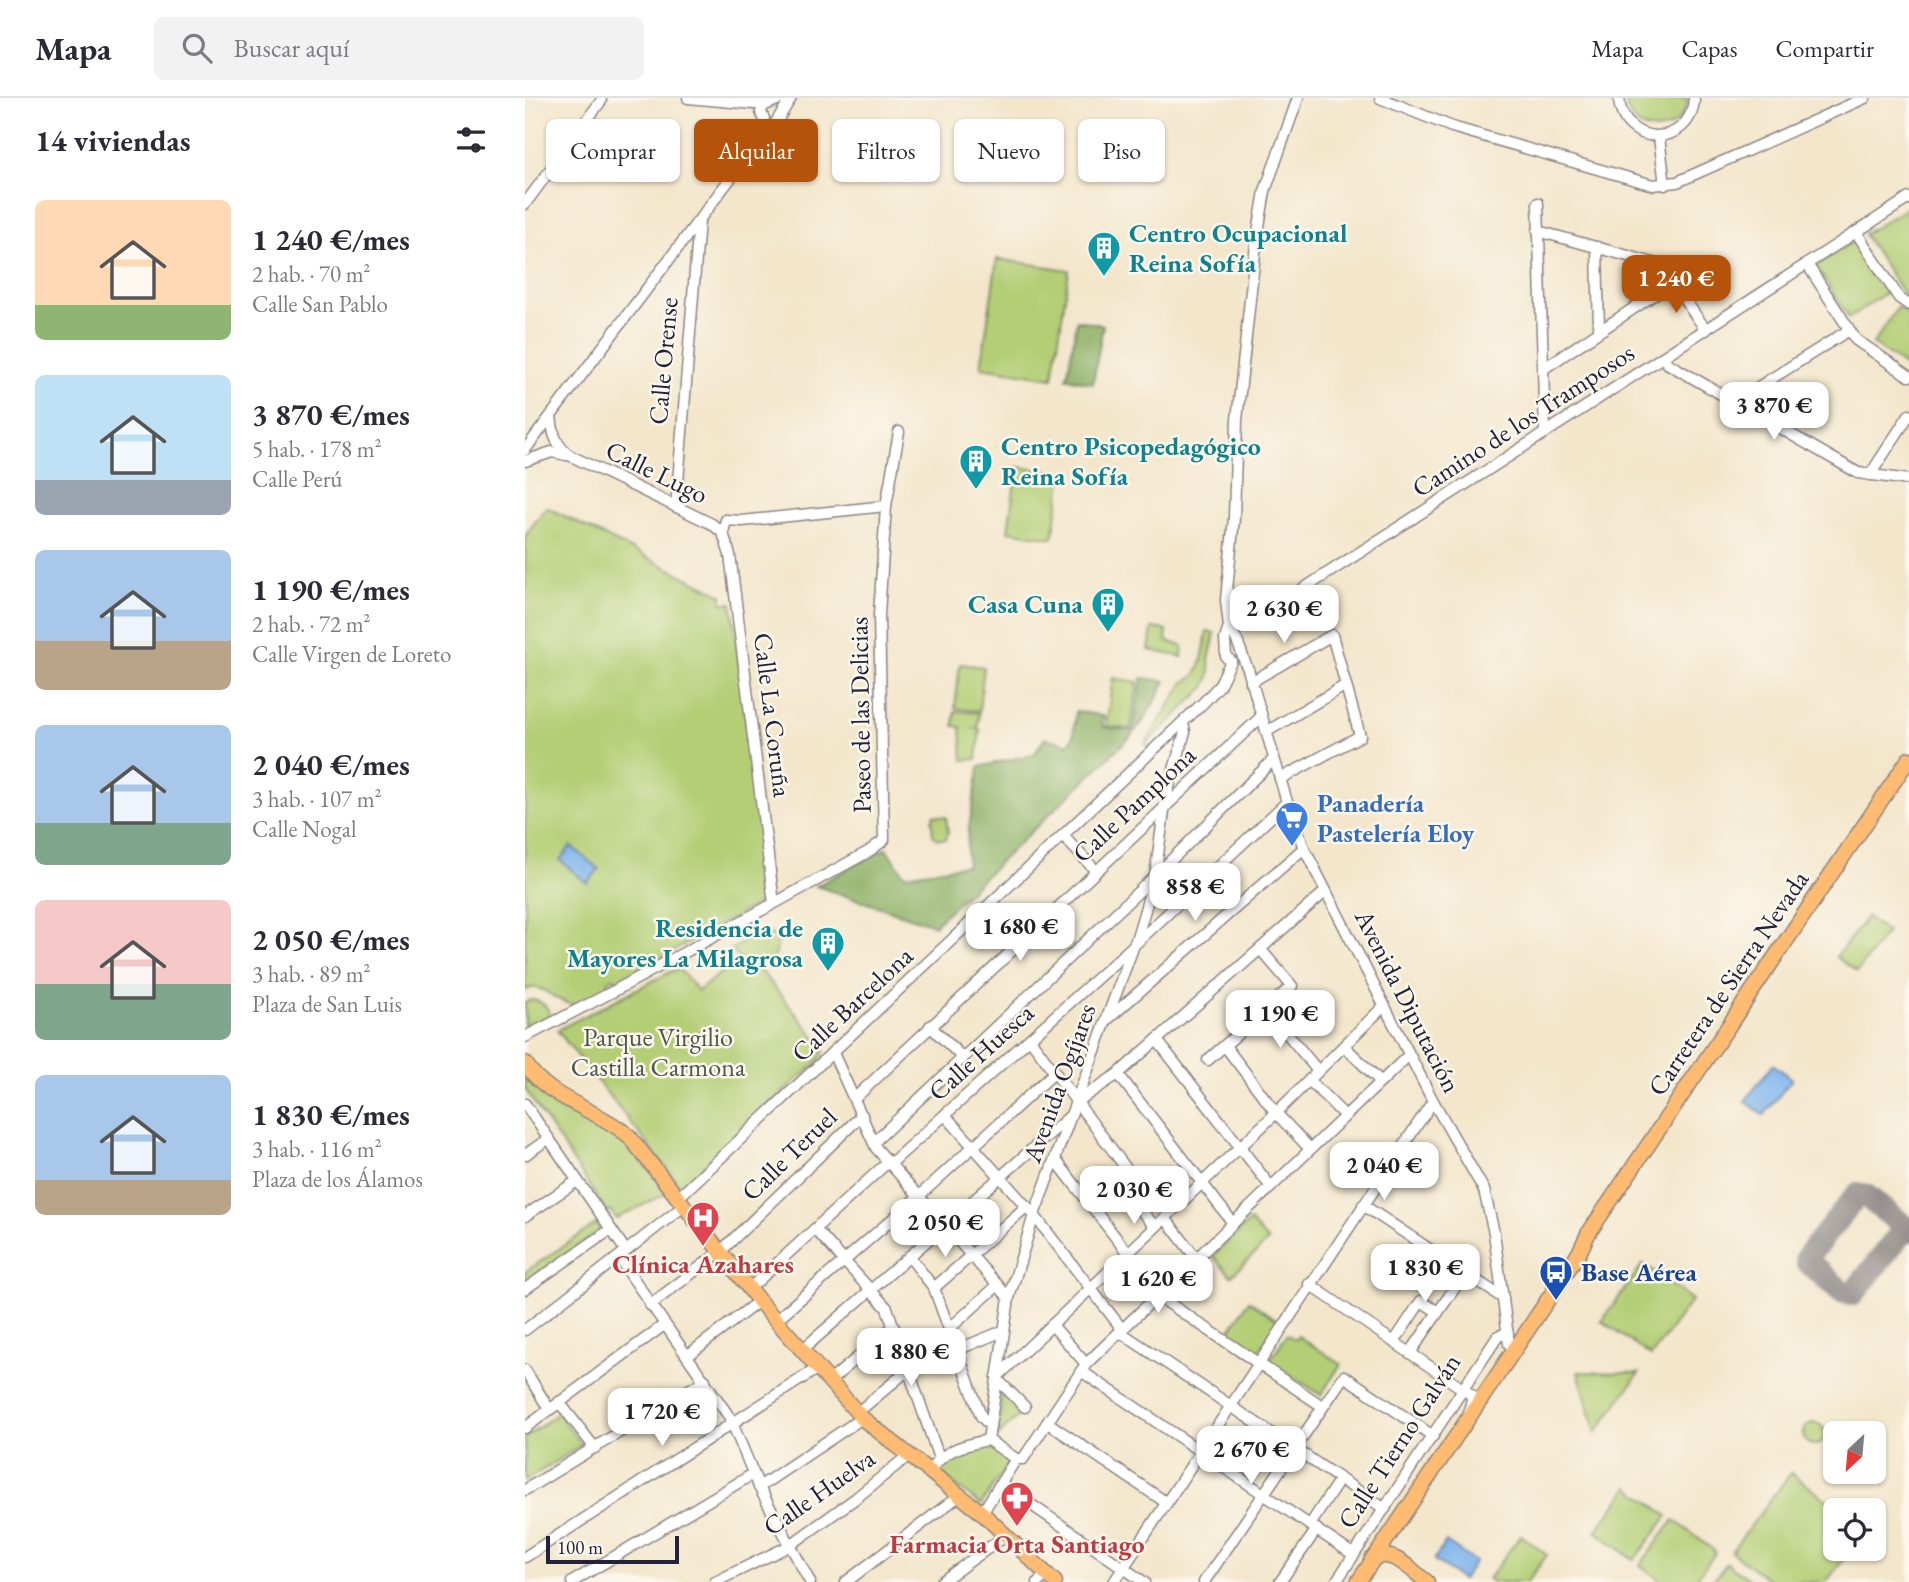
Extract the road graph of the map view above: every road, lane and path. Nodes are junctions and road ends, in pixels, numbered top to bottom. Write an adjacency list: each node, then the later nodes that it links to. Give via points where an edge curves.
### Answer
1 (688, 98): 11 (street)
2 (791, 98): 13 (street)
3 (1298, 98): 14 (street)
4 (1305, 98): 14 (street)
5 (1380, 98): 17 (street, via 1453,127)
6 (1619, 98): 15 (street, via 1632,127)
7 (1694, 98): 15 (street, via 1685,124)
8 (1865, 98): 17 (street)
9 (602, 99): 20 (street)
10 (773, 101): 11 (street); 12 (street, via 761,109); 13 (street, via 779,106)
11 (737, 102): 12 (street)
12 (763, 118): 13 (street, via 770,122)
13 (779, 118)
14 (1290, 122): 47 (street, Avenida Diputación, via 1265,191 1255,257 1237,419 1226,600)
15 (1659, 136): 17 (street)
16 (728, 182): 21 (street)
17 (1665, 185)
18 (1909, 198): 23 (street, Camino de los Tramposos)
19 (1538, 203): 22 (street)
20 (525, 204)
21 (699, 219): 36 (street); 45 (street, Calle Orense)
22 (1538, 231): 24 (street); 32 (street)
23 (1856, 232): 25 (street, Camino de los Tramposos); 27 (street, via 1899,298)
24 (1597, 247): 26 (street, via 1675,266 1679,275); 30 (street)
25 (1807, 264): 28 (street, Camino de los Tramposos); 29 (street)
26 (1669, 282): 28 (street); 30 (street)
27 (1909, 305)
28 (1706, 330): 31 (street, Camino de los Tramposos)
29 (1849, 330): 33 (street, via 1861,345); 34 (street)
30 (1599, 331): 32 (street)
31 (1663, 357): 34 (street); 38 (street, Camino de los Tramposos)
32 (1543, 369): 38 (street)
33 (1909, 376)
34 (1736, 401): 42 (street)
35 (1909, 415): 42 (street)
36 (551, 416): 39 (street); 40 (street, via 558,446)
37 (899, 432): 44 (street, Paseo de las Delicias)
38 (1545, 433): 47 (street, Camino de los Tramposos, via 1252,622)
39 (525, 450)
40 (569, 455): 41 (street, via 552,452); 45 (street, Calle Lugo)
41 (525, 461)
42 (1870, 475): 43 (street)
43 (1909, 480)
44 (886, 506): 46 (street, via 726,520); 64 (street, Paseo de las Delicias, via 879,615 884,840)
45 (676, 507): 46 (street, Calle Lugo)
46 (723, 533): 64 (street, Calle La Coruña, via 730,555)
47 (1229, 627): 48 (street, Avenida Diputación, via 1235,634)
48 (1238, 663): 49 (street, Avenida Diputación); 52 (street, Calle Barcelona)
49 (1251, 682): 50 (street, via 1332,635); 51 (street, Avenida Diputación)
50 (1346, 685): 53 (street); 56 (street, via 1360,736)
51 (1261, 717): 53 (street, Avenida Diputación); 58 (street, Calle Pamplona)
52 (1183, 723): 58 (street, Avenida Ogíjares, via 1185,732); 59 (street, Calle Barcelona)
53 (1266, 732): 55 (street, Avenida Diputación)
54 (1909, 759): 149 (main road, Carretera de Sierra Nevada, via 1579,1253)
55 (1274, 760): 56 (street, Avenida Diputación); 62 (street)
56 (1280, 779): 57 (street, Avenida Diputación)
57 (1287, 802): 60 (street, Avenida Diputación); 65 (street, Calle Huesca)
58 (1165, 805): 61 (street, Calle Pamplona); 62 (street, Avenida Ogíjares)
59 (1063, 836): 61 (street); 76 (street, Calle Barcelona)
60 (1304, 848): 63 (street, Avenida Diputación); 69 (street)
61 (1096, 871): 70 (street, Calle Pamplona)
62 (1156, 876): 65 (street, Avenida Ogíjares); 78 (street)
63 (1326, 891): 66 (street); 67 (street, Avenida Diputación)
64 (774, 903): 71 (street, Paseo de las Delicias)
65 (1133, 946): 69 (street, Avenida Ogíjares); 72 (street, Calle Huesca)
66 (1261, 950): 68 (street, via 1292,986); 73 (street)
67 (1384, 1006): 75 (street); 77 (street, Avenida Diputación)
68 (1267, 1009): 74 (street); 83 (street)
69 (1106, 1021): 87 (street, Avenida Ogíjares)
70 (930, 1026): 78 (street); 85 (street, Calle Pamplona)
71 (525, 1037)
72 (1030, 1039): 81 (street); 91 (street, Calle Huesca)
73 (1157, 1040): 82 (street); 97 (street)
74 (1225, 1046): 79 (street); 89 (street)
75 (1344, 1046): 83 (street); 84 (street)
76 (833, 1054): 85 (street); 108 (street, Calle Barcelona)
77 (1409, 1055): 84 (street); 86 (street, Avenida Diputación)
78 (963, 1058): 95 (street)
79 (1208, 1060)
80 (525, 1063): 108 (main road, via 544,1086 629,1136)
81 (1055, 1072): 87 (street); 96 (street)
82 (1118, 1074): 87 (street); 104 (street)
83 (1313, 1076): 89 (street); 93 (street)
84 (1381, 1082): 93 (street)
85 (855, 1098): 90 (street)
86 (1433, 1101): 109 (street); 136 (street, Avenida Diputación, via 1485,1190)
87 (1076, 1102): 92 (street, Avenida Ogíjares); 106 (street)
88 (525, 1104): 94 (street)
89 (1276, 1113): 97 (street); 98 (street)
90 (862, 1115): 95 (street); 119 (street, Calle Teruel)
91 (945, 1115): 96 (street); 101 (street, Calle Huesca)
92 (1071, 1115): 100 (street, Avenida Ogíjares); 102 (street)
93 (1345, 1116): 98 (street)
94 (548, 1139): 99 (street); 103 (street)
95 (874, 1142): 101 (street)
96 (973, 1146): 102 (street); 107 (street)
97 (1240, 1147): 104 (street); 105 (street)
98 (1310, 1149): 105 (street)
99 (525, 1155)
100 (1055, 1159): 111 (street, Avenida Ogíjares); 120 (street)
101 (889, 1163): 107 (street); 118 (street, Calle Huesca)
102 (1000, 1176): 111 (street); 115 (street)
103 (577, 1181): 112 (street); 117 (street)
104 (1202, 1183): 110 (street); 114 (street)
105 (1271, 1187): 114 (street)
106 (1146, 1194): 110 (street, via 1157,1183); 116 (street, via 1136,1204)
107 (919, 1196): 115 (street); 125 (street)
108 (682, 1201): 119 (main road); 121 (street, Calle Barcelona)
109 (1363, 1205): 126 (street); 127 (street)
110 (1177, 1206): 113 (street)
111 (1030, 1211): 123 (street); 130 (street); 135 (street, Avenida Ogíjares)
112 (525, 1216)
113 (1165, 1218): 116 (street); 124 (street)
114 (1233, 1223): 124 (street)
115 (944, 1225): 122 (street); 123 (street)
116 (1155, 1227): 120 (street)
117 (611, 1230): 121 (street); 131 (street)
118 (816, 1230): 125 (street); 132 (street, Calle Huesca)
119 (720, 1252): 132 (main road); 138 (street, Calle Teruel)
120 (1127, 1253): 130 (street); 134 (street)
121 (622, 1255): 138 (street); 145 (street, Calle Barcelona)
122 (909, 1256): 129 (street); 133 (street)
123 (972, 1256): 128 (street); 129 (street)
124 (1196, 1258): 134 (street)
125 (844, 1261): 133 (street); 140 (street)
126 (1465, 1273): 136 (street); 139 (street)
127 (1309, 1284): 148 (street); 156 (street)
128 (998, 1285): 135 (street); 144 (street)
129 (934, 1288): 144 (street)
130 (1091, 1288): 142 (street); 146 (street)
131 (525, 1289)
132 (749, 1289): 137 (main road)
133 (870, 1290): 143 (street, via 887,1308); 150 (street)
134 (1158, 1294): 146 (street); 156 (street)
135 (1009, 1298): 147 (street, Avenida Ogíjares)
136 (1503, 1298): 149 (street, Avenida Diputación)
137 (758, 1301): 140 (main road); 154 (street)
138 (650, 1305): 141 (street)
139 (1438, 1312): 148 (street, via 1421,1300); 152 (street)
140 (776, 1320): 150 (main road)
141 (664, 1325): 154 (street); 165 (street)
142 (1052, 1325): 155 (street); 157 (street)
143 (893, 1327): 160 (street); 163 (street)
144 (949, 1329): 151 (street)
145 (525, 1330)
146 (1121, 1330): 157 (street); 166 (street)
147 (1003, 1331): 151 (street); 153 (street, Avenida Ogíjares)
148 (1394, 1342): 152 (street)
149 (1511, 1342): 164 (main road, Calle Tierno Galván); 171 (main road, Calle Tierno Galván)
150 (802, 1350): 158 (main road)
151 (957, 1351): 160 (street); 174 (street, via 981,1416)
152 (1410, 1353): 164 (street)
153 (1000, 1354): 155 (street); 161 (street, Avenida Ogíjares)
154 (687, 1356): 162 (street)
155 (1013, 1362): 161 (street)
156 (1258, 1363): 166 (street); 167 (street)
157 (1084, 1367): 173 (street); 180 (street)
158 (818, 1368): 163 (main road); 172 (street)
159 (525, 1370): 169 (street)
160 (908, 1370): 170 (street); 182 (street)
161 (997, 1378): 168 (street); 174 (street, Avenida Ogíjares)
162 (705, 1380): 172 (street); 178 (street)
163 (830, 1381): 170 (main road)
164 (1468, 1392): 171 (street, Calle Tierno Galván, via 1473,1404); 176 (street, Calle Tierno Galván); 216 (main road, Calle Tierno Galván)
165 (559, 1402): 169 (street); 178 (street)
166 (1229, 1405): 179 (street); 180 (street)
167 (1322, 1406): 176 (street, via 1344,1376); 179 (street)
168 (1025, 1407)
169 (549, 1409): 175 (street)
170 (860, 1415): 181 (main road); 188 (street)
171 (1466, 1422): 196 (main road, Calle Tierno Galván)
172 (732, 1423): 185 (street); 201 (street)
173 (1048, 1423): 183 (street, via 1023,1459); 192 (street)
174 (990, 1426): 177 (street, Avenida Ogíjares)
175 (525, 1428)
176 (1433, 1436): 193 (street, Calle Tierno Galván)
177 (988, 1440): 182 (street, via 959,1446); 183 (street)
178 (595, 1448): 189 (street)
179 (1295, 1449): 186 (street); 190 (street)
180 (1200, 1451): 190 (street); 192 (street)
181 (909, 1455): 184 (main road); 198 (street, Calle Huelva)
182 (939, 1458): 184 (street)
183 (1016, 1460): 187 (street)
184 (929, 1471): 191 (main road)
185 (753, 1474): 188 (street); 206 (street)
186 (1340, 1479): 193 (street); 195 (street)
187 (1001, 1484): 194 (street); 203 (street)
188 (759, 1487): 198 (street)
189 (525, 1490)
190 (1264, 1494): 195 (street); 213 (street)
191 (960, 1495): 194 (main road); 209 (street)
192 (1167, 1503): 203 (street)
193 (1385, 1509): 199 (street, Calle Tierno Galván)
194 (982, 1513): 197 (main road)
195 (1313, 1527): 199 (street); 214 (street)
196 (1392, 1531): 200 (main road); 202 (main road, Calle Tierno Galván)
197 (1005, 1535): 205 (main road); 210 (street)
198 (789, 1546): 207 (street, Calle Huelva); 208 (street)
199 (1354, 1555): 215 (street, Calle Tierno Galván)
200 (1393, 1556): 202 (main road); 204 (main road)
201 (525, 1557)
202 (1374, 1557): 216 (main road, Calle Tierno Galván); 217 (main road, Calle Tierno Galván)
203 (1123, 1568): 211 (street); 212 (street)
204 (1412, 1577): 218 (main road)
205 (1047, 1580)
206 (572, 1582)
207 (715, 1582)
208 (810, 1582)
209 (846, 1582)
210 (941, 1582)
211 (1114, 1582)
212 (1145, 1582)
213 (1204, 1582)
214 (1280, 1582)
215 (1336, 1582)
216 (1349, 1582)
217 (1358, 1582)
218 (1427, 1582)

